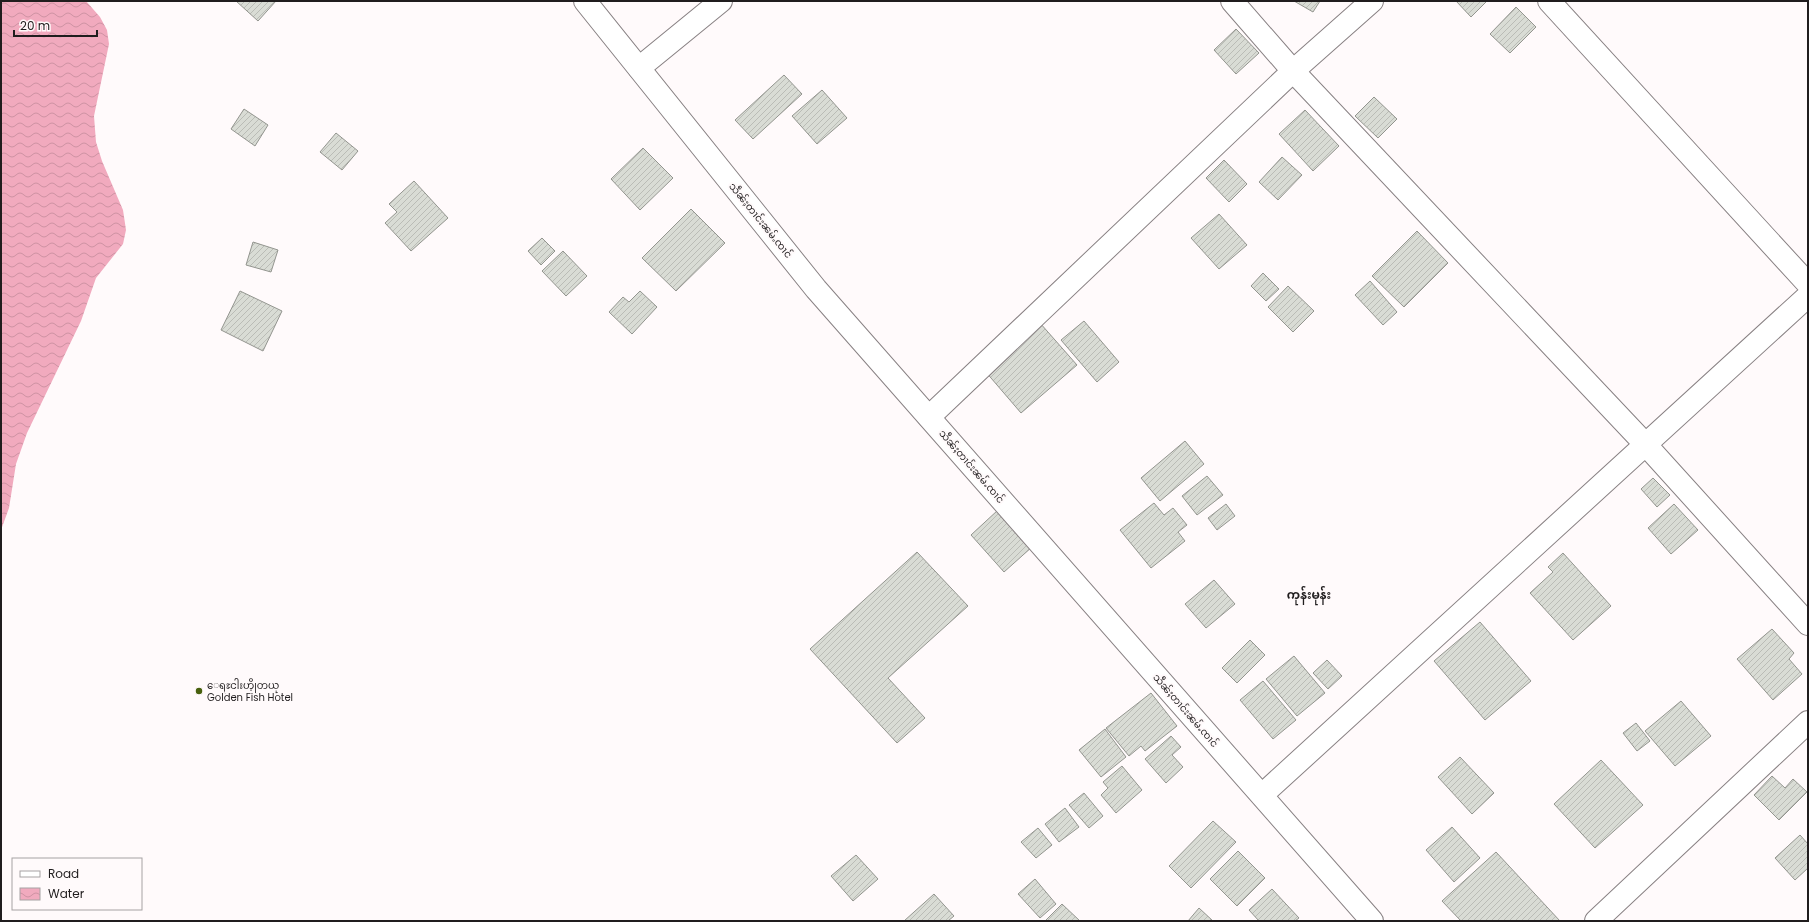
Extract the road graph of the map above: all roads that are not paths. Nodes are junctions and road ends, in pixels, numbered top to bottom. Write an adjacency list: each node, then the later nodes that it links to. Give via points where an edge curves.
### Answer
1 (585, 1): 6 (main road, သဵၼ်ႈတၢင်းၼမ်ႉၸၢင်)
2 (721, 1): 6 (main road)
3 (1232, 1): 7 (main road)
4 (1372, 1): 7 (main road)
5 (1549, 1): 8 (main road)
6 (639, 68): 10 (main road, သဵၼ်ႈတၢင်းၼမ်ႉၸၢင်, via 816,289)
7 (1293, 71): 10 (main road); 11 (main road)
8 (1808, 284)
9 (1808, 296): 11 (main road)
10 (929, 417): 14 (main road, သဵၼ်ႈတၢင်းၼမ်ႉၸၢင်)
11 (1646, 445): 12 (main road); 14 (main road)
12 (1808, 624)
13 (1808, 722): 16 (main road)
14 (1262, 795): 15 (main road, သဵၼ်ႈတၢင်းၼမ်ႉၸၢင်)
15 (1372, 921)
16 (1596, 921)

